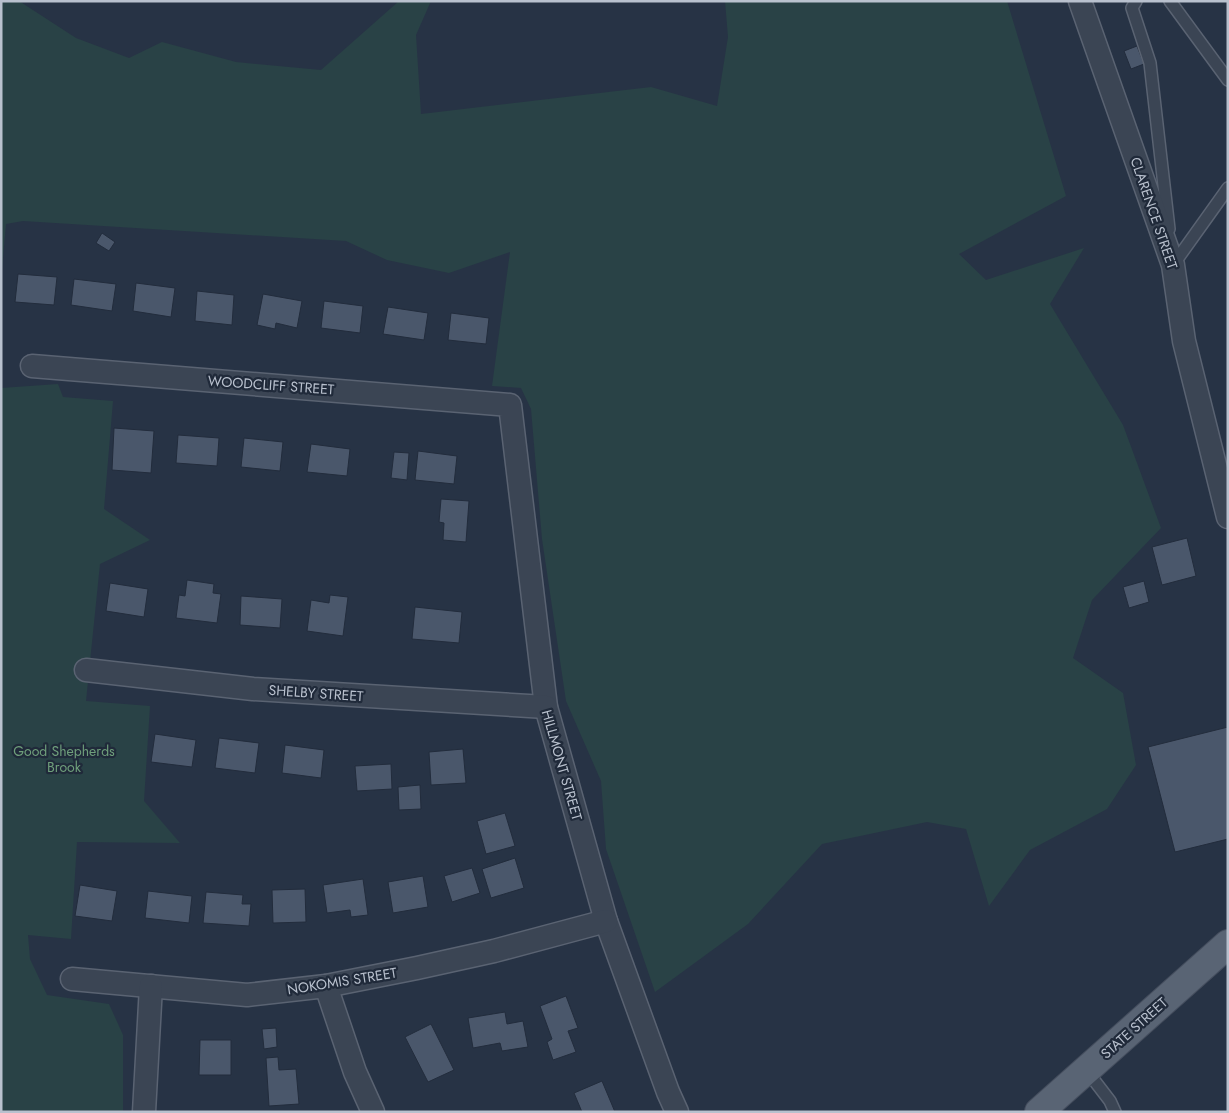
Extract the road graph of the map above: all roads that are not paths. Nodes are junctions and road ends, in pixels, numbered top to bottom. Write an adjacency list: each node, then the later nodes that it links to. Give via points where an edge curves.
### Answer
1 (1080, 1): 6 (street, CLARENCE STREET)
2 (1136, 1): 6 (lane, via 1132,8 1150,64)
3 (1170, 1): 4 (lane)
4 (1228, 80)
5 (1228, 188): 6 (lane)
6 (1173, 265): 9 (street, CLARENCE STREET, via 1184,341)
7 (32, 366): 8 (street, WOODCLIFF STREET)
8 (510, 405): 11 (street, HILLMONT STREET)
9 (1228, 517)
10 (86, 670): 11 (street, SHELBY STREET, via 253,689)
11 (546, 707): 12 (street, HILLMONT STREET)
12 (606, 921): 16 (street, NOKOMIS STREET, via 494,951); 20 (street, HILLMONT STREET)
13 (1228, 944): 17 (main road, STATE STREET)
14 (72, 979): 15 (street, NOKOMIS STREET)
15 (151, 986): 16 (street, NOKOMIS STREET, via 247,995); 18 (street)
16 (326, 986): 19 (street, via 355,1072)
17 (1086, 1071): 21 (main road, STATE STREET); 22 (lane, via 1110,1100)
18 (144, 1112)
19 (373, 1112)
20 (677, 1112)
21 (1039, 1112)
22 (1115, 1112)

